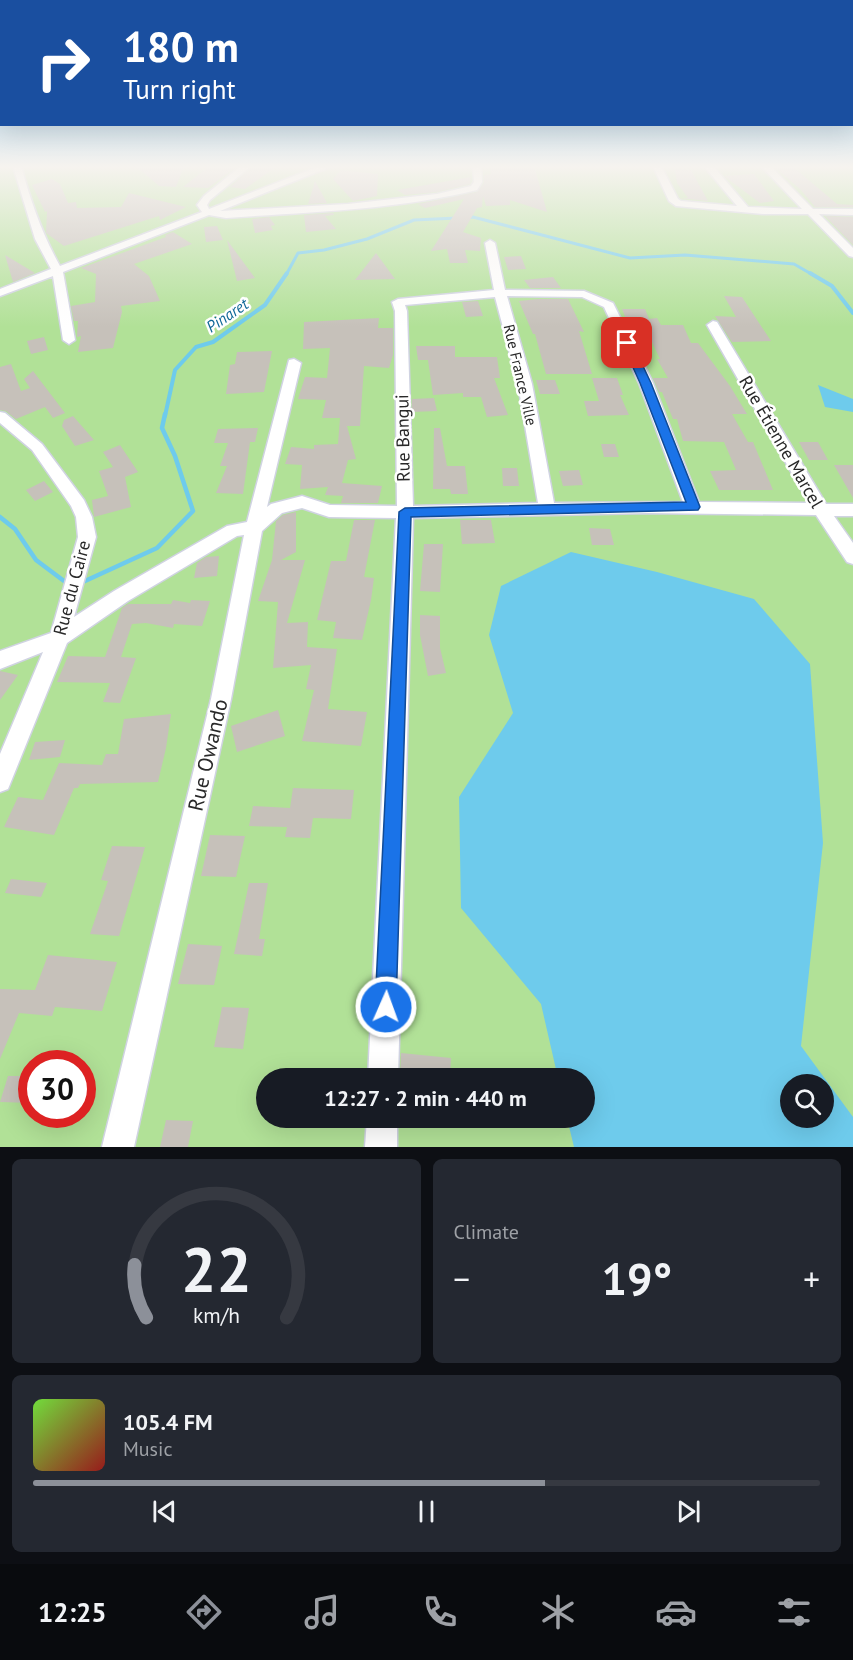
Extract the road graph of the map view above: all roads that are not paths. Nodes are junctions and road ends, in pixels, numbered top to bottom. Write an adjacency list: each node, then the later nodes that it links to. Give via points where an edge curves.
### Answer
1 (33, 220): 6 (street)
2 (188, 220): 6 (street)
3 (819, 220): 5 (street)
4 (490, 243): 8 (street, Rue France Ville)
5 (853, 254)
6 (58, 272): 7 (street); 10 (street)
7 (0, 293)
8 (500, 293): 13 (street, via 584,294 609,305 646,383); 14 (street, Rue France Ville, via 525,384); 17 (street, Rue Bangui, via 398,302)
9 (713, 325): 15 (street, Rue Étienne Marcel)
10 (69, 340)
11 (294, 363): 18 (street, Rue Owando)
12 (0, 416): 20 (street, Rue du Caire, via 37,447 84,517 87,537)
13 (693, 507): 14 (street); 15 (street)
14 (547, 508): 17 (street)
15 (821, 510): 16 (street); 19 (street, Rue Étienne Marcel)
16 (853, 510)
17 (405, 512): 18 (street, via 329,511 302,502 277,508); 23 (street, Rue Bangui)
18 (254, 528): 20 (street, via 233,530); 25 (street, Rue Owando, via 221,699)
19 (853, 557)
20 (59, 638): 21 (street); 22 (street, Rue du Caire)
21 (0, 660)
22 (0, 781)
23 (383, 1068)
24 (382, 1128): 26 (street)
25 (118, 1147)
26 (381, 1147)

